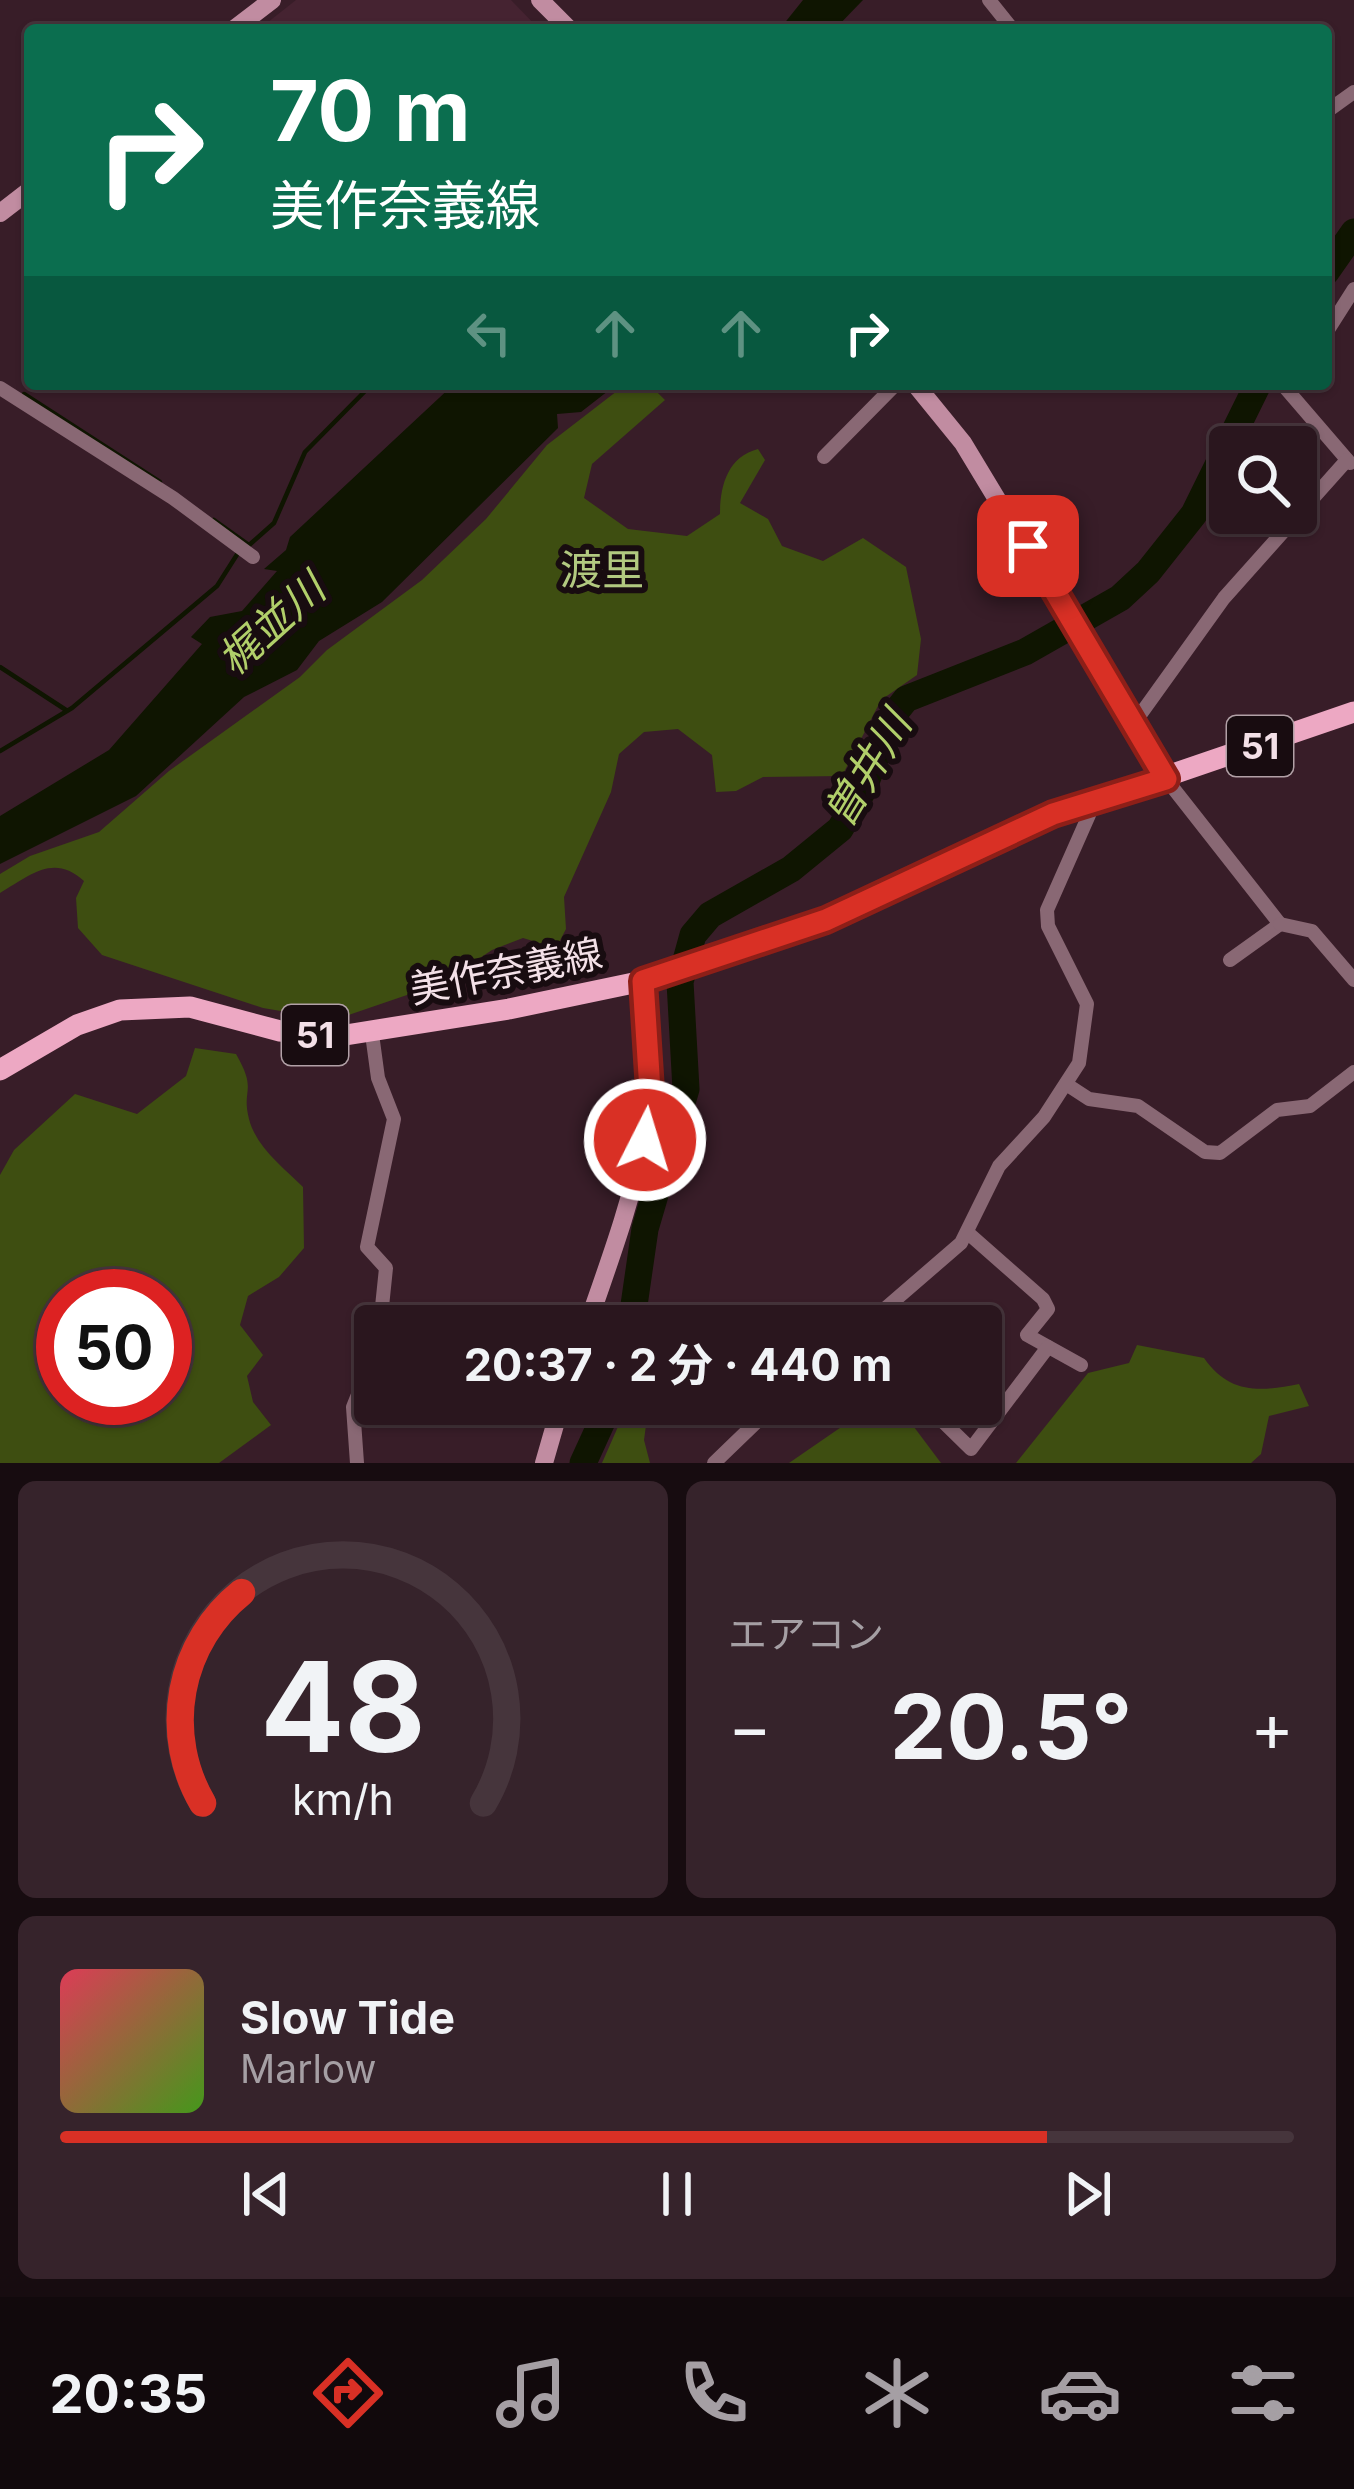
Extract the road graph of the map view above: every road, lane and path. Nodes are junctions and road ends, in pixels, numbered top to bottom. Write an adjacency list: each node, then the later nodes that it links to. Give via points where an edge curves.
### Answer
1 (272, 0): 4 (main road)
2 (540, 0): 5 (main road)
3 (989, 0): 6 (street)
4 (241, 24)
5 (564, 24)
6 (1008, 24)
7 (24, 195): 8 (main road)
8 (0, 213)
9 (1354, 289): 10 (street)
10 (1332, 324)
11 (0, 388): 17 (street)
12 (890, 390): 15 (street)
13 (920, 390): 19 (main road, via 964,442)
14 (1290, 390): 16 (street)
15 (824, 457)
16 (1350, 463): 19 (street, via 1224,598)
17 (253, 557)
18 (1354, 712): 20 (main road, 美作奈義線 / 51)
19 (1135, 722): 20 (main road)
20 (1166, 779): 21 (main road, 美作奈義線 / 51); 22 (street)
21 (1089, 803): 25 (main road, 美作奈義線 / 51, via 826,920); 29 (street, via 1047,910 1087,1004 1086,1037)
22 (1280, 924): 23 (street); 24 (street, via 1312,931)
23 (1230, 960)
24 (1354, 980)
25 (643, 981): 26 (main road, 美作奈義線 / 51); 32 (main road, via 651,1106 638,1175)
26 (372, 1034): 27 (main road, 美作奈義線 / 51, via 280,1031 158,1006 76,1024); 31 (street, via 394,1119 367,1247 386,1268)
27 (0, 1070)
28 (1354, 1072): 29 (street, via 1310,1106 1277,1109 1220,1153 1205,1152 1138,1106 1089,1100)
29 (1066, 1084): 30 (street, via 999,1166)
30 (968, 1234): 33 (street); 34 (street, via 1043,1299 1048,1309 1027,1335)
31 (382, 1305)
32 (594, 1305)
33 (889, 1305)
34 (1048, 1347): 35 (street); 36 (street)
35 (1081, 1365)
36 (1002, 1408)
37 (354, 1425): 42 (street)
38 (555, 1425): 43 (main road)
39 (753, 1425): 44 (street)
40 (943, 1425): 41 (street, via 971,1449)
41 (989, 1425)
42 (357, 1463)
43 (544, 1463)
44 (714, 1463)

